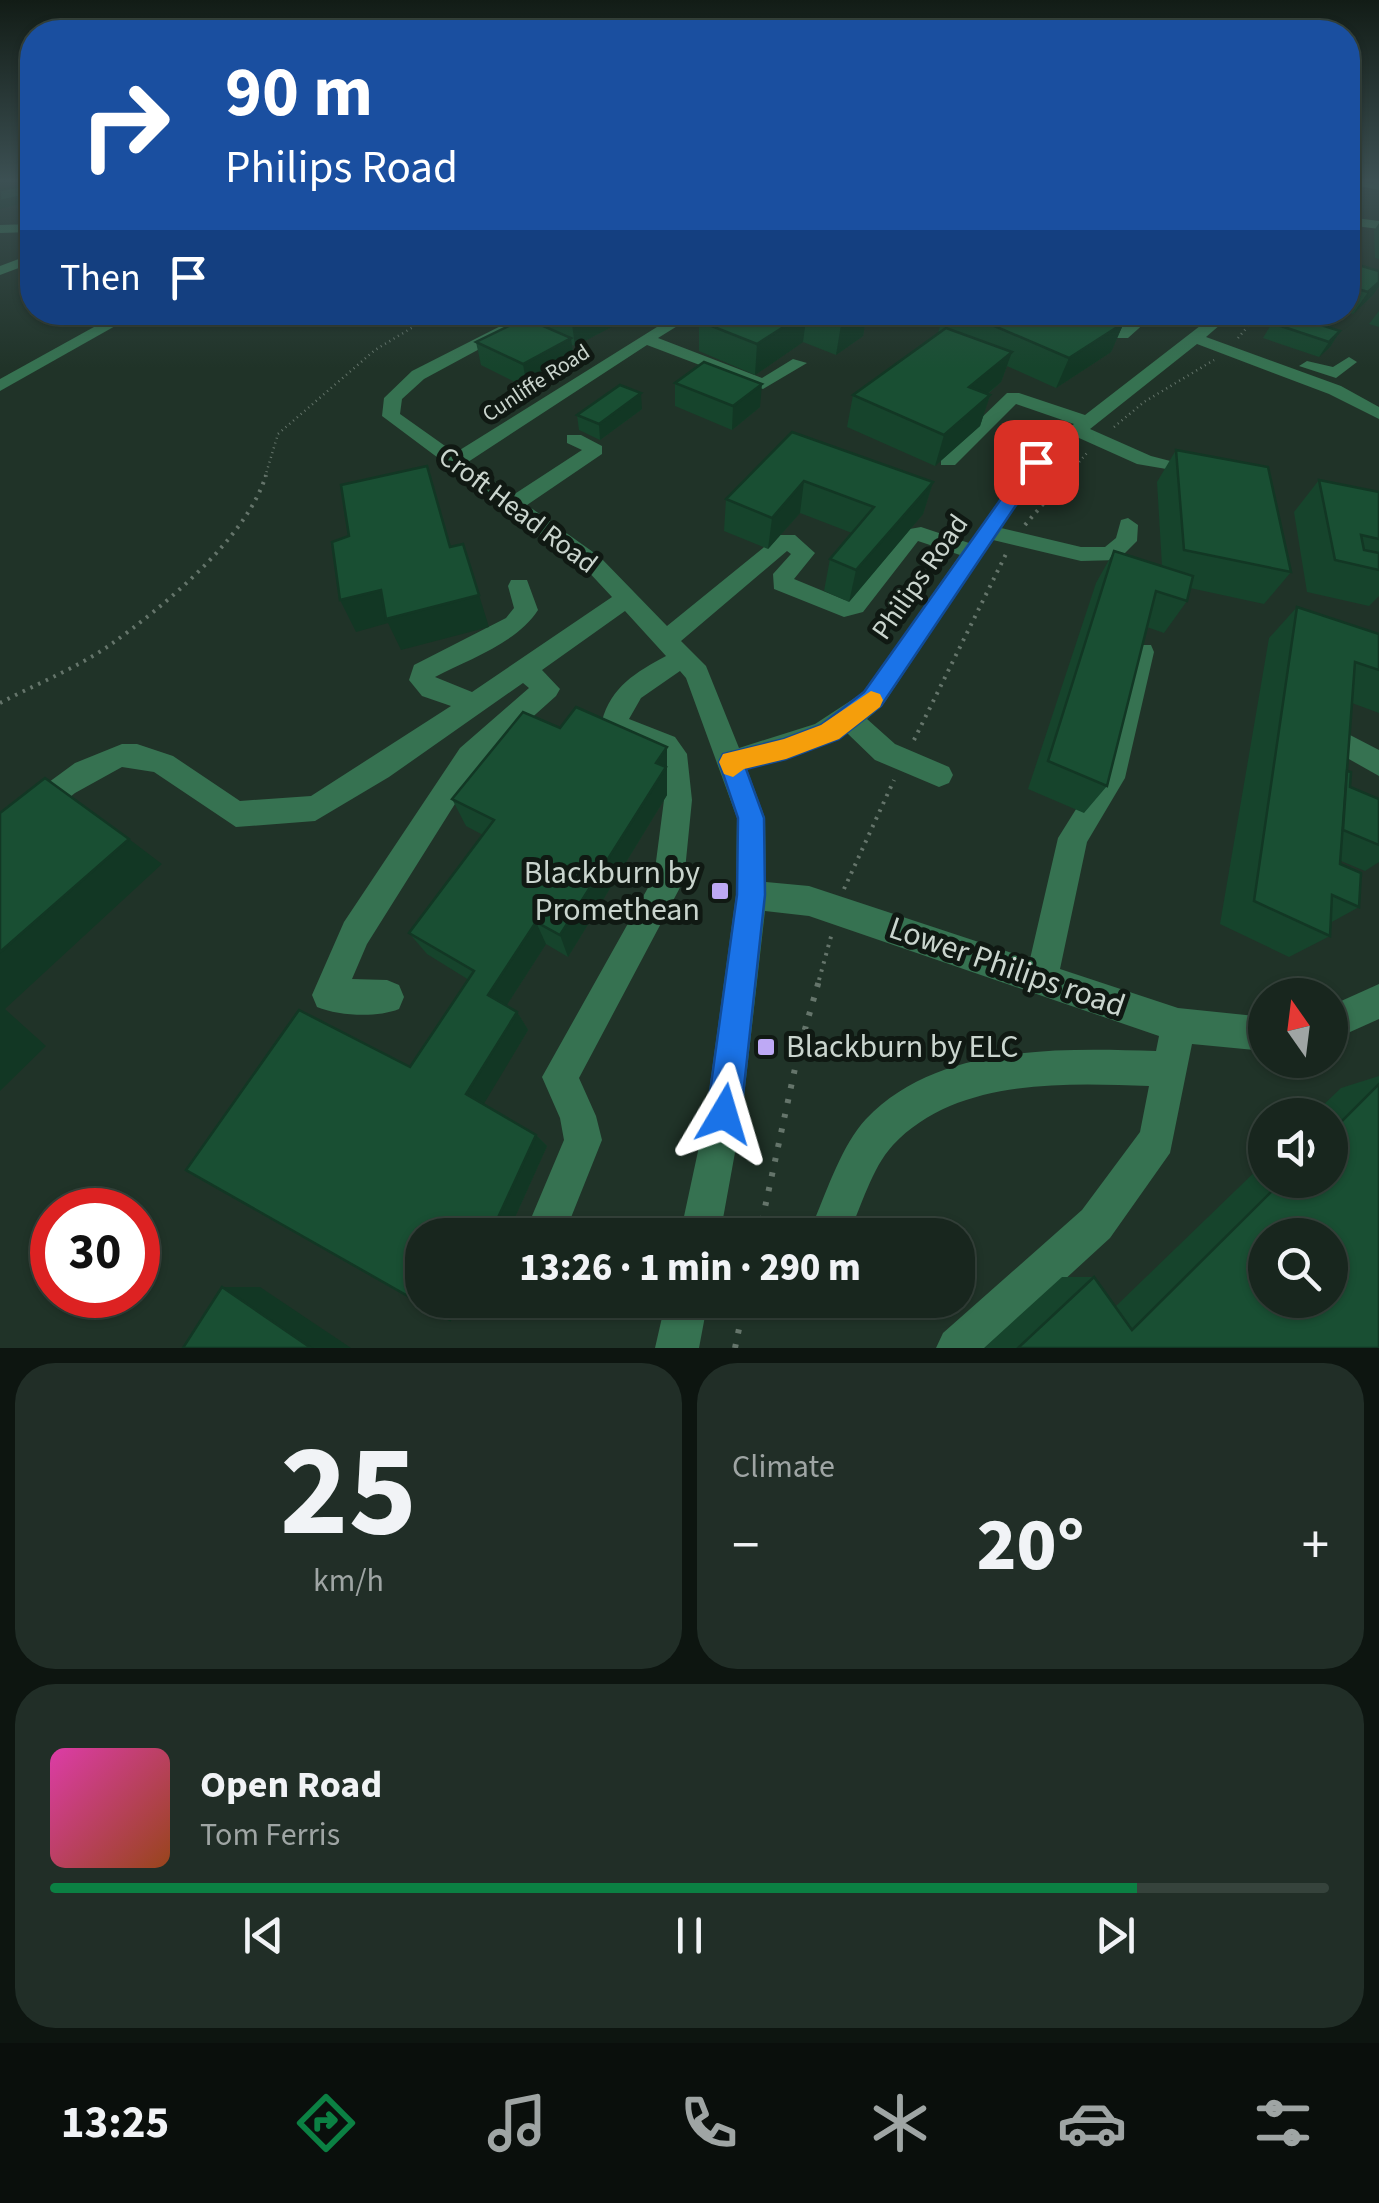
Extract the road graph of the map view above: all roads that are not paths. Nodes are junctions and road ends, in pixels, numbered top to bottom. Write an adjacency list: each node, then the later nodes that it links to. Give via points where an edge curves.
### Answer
1 (110, 325): 13 (street)
2 (516, 325): 18 (street, Croft Head Road, via 418,375 393,398 391,416)
3 (671, 325): 8 (street, Cunliffe Road)
4 (1133, 325): 6 (street)
5 (1210, 325): 7 (street, Philips Road)
6 (1122, 334)
7 (1192, 337): 12 (street); 15 (street, Philips Road)
8 (645, 340): 10 (street, via 763,384); 18 (street, Cunliffe Road)
9 (1262, 346): 12 (street)
10 (799, 362)
11 (1349, 362): 12 (street, via 1336,373)
12 (1286, 364): 14 (street)
13 (0, 386)
14 (1379, 414)
15 (1079, 425): 17 (street, via 1013,397); 19 (street); 22 (street, Philips Road, via 1036,462)
16 (574, 438): 20 (street, via 595,450)
17 (948, 461)
18 (455, 462): 20 (street, Croft Head Road)
19 (1171, 467)
20 (514, 504): 25 (street, Croft Head Road, via 592,562)
21 (1128, 525): 22 (street, via 1126,541 1110,555)
22 (988, 532): 23 (street, Philips Road)
23 (974, 552): 26 (street, via 912,535 855,606 844,609 782,583 804,554 787,540); 30 (street, Philips Road, via 872,699)
24 (519, 586): 29 (street, via 526,610 514,624 423,672 430,689)
25 (626, 599): 26 (street, Croft Head Road); 28 (street)
26 (674, 649): 32 (street, Croft Head Road, via 697,673); 44 (street, via 615,721 674,754 678,800 669,880 560,1077 582,1140)
27 (1142, 652): 37 (street, via 1111,778 1074,838)
28 (524, 670): 29 (street); 38 (street, via 548,689 470,756 355,933 329,995)
29 (469, 707): 35 (street, via 314,808 236,814 181,775 136,754 111,758)
30 (850, 719): 32 (street, Philips Road, via 786,749); 34 (street, via 886,752)
31 (1350, 746): 33 (street)
32 (732, 762): 36 (street, Croft Head Road, via 751,818)
33 (1379, 764)
34 (939, 775)
35 (0, 836)
36 (751, 895): 37 (street, Lower Philips road, via 808,901); 45 (street, Croft Head Road, via 724,1114)
37 (1042, 977): 41 (street, Lower Philips road)
38 (387, 997)
39 (1377, 1005): 40 (street)
40 (1348, 1017)
41 (1178, 1025): 42 (street, Lower Philips road); 43 (street)
42 (1248, 1032)
43 (1172, 1070): 46 (street, via 1054,1069 979,1077 915,1104 879,1134); 49 (street, via 1158,1140 1096,1224)
44 (551, 1218)
45 (703, 1218)
46 (836, 1218)
47 (683, 1318): 48 (street)
48 (677, 1348)
49 (958, 1348)

